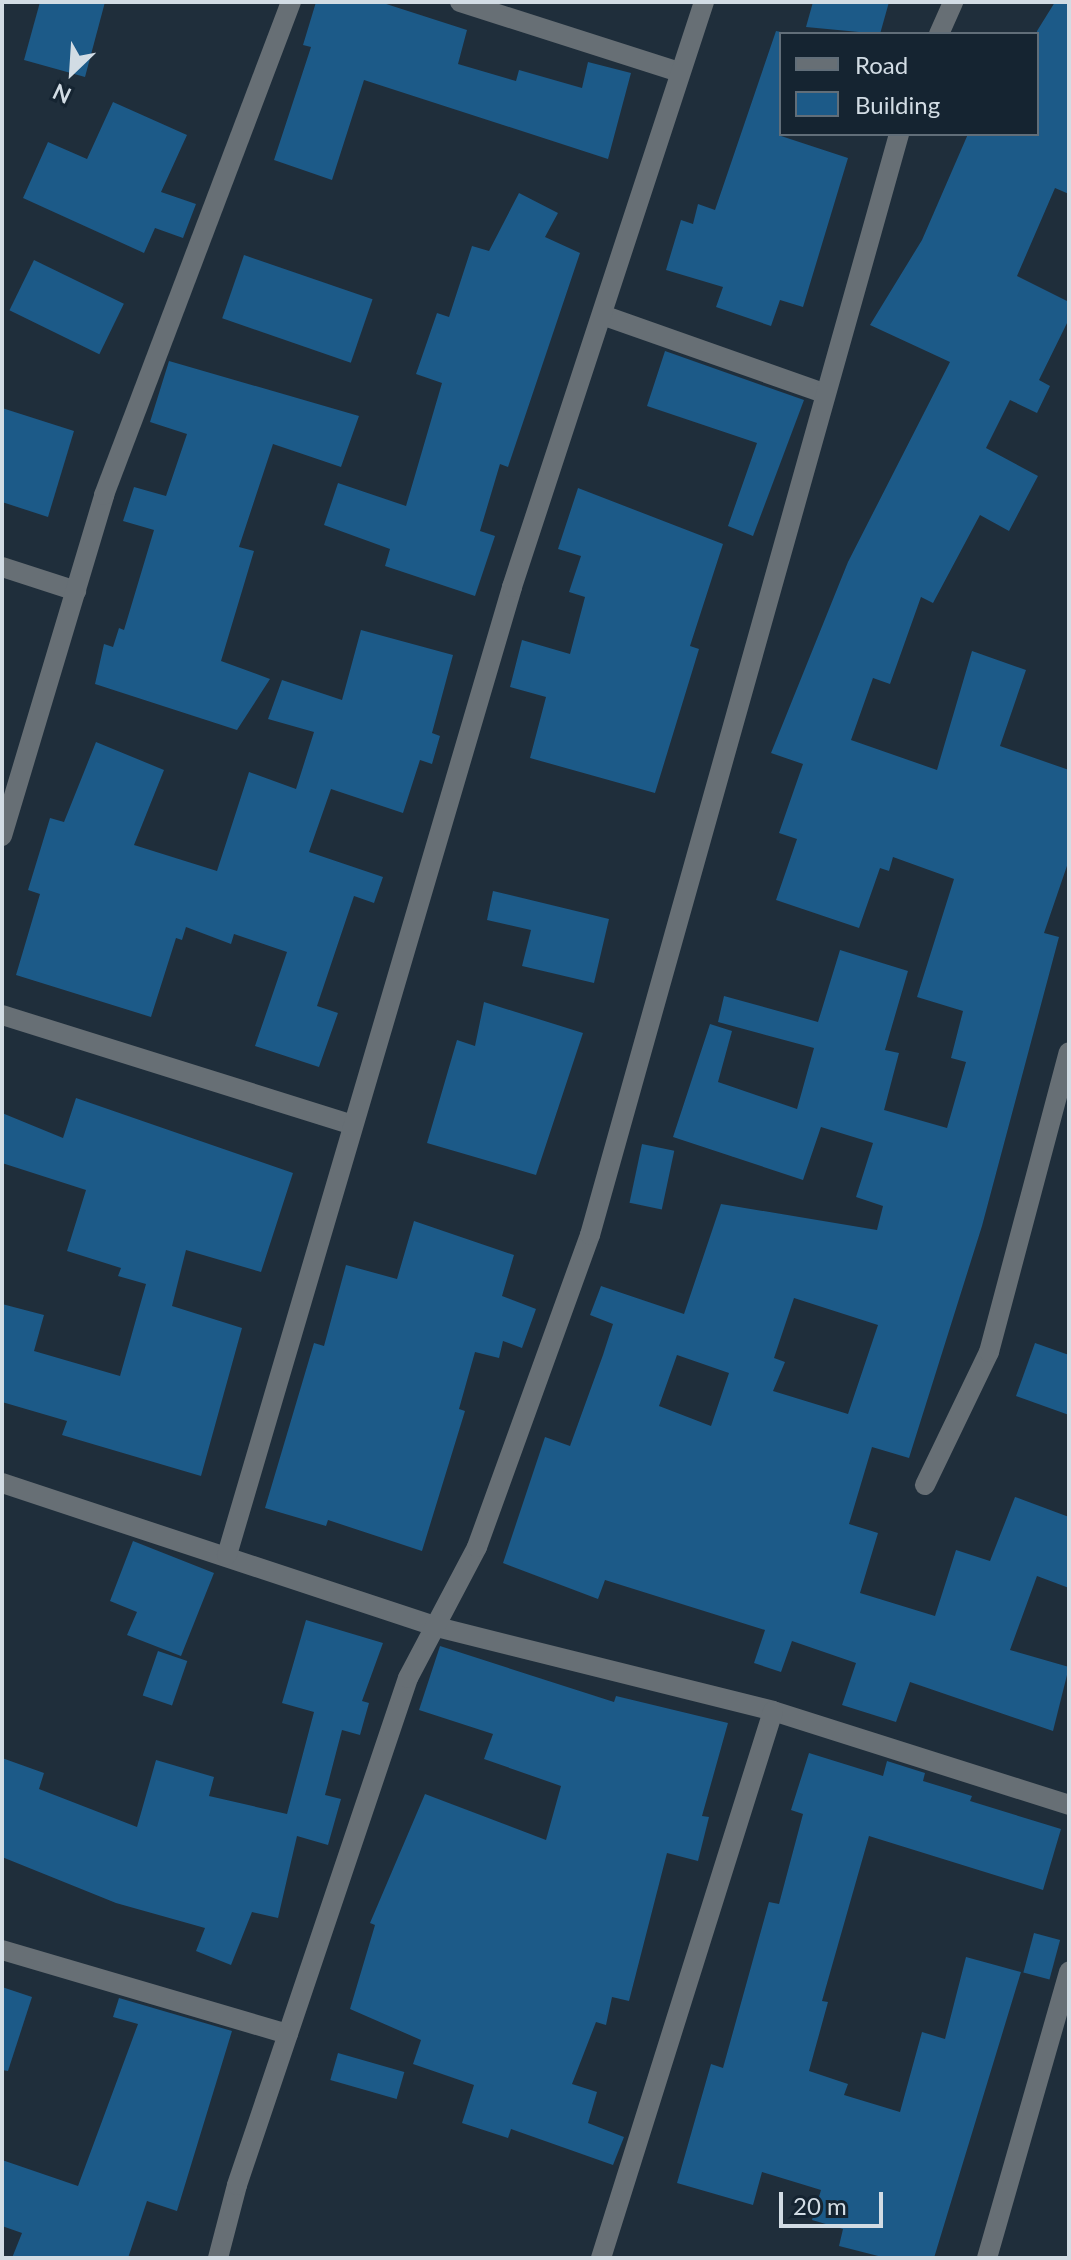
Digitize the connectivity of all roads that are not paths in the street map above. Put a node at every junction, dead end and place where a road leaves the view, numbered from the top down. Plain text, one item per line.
1 (291, 2) edge
2 (460, 2) edge
3 (704, 2) edge
4 (953, 2) edge
5 (940, 32) edge
6 (679, 72) junction
7 (898, 136) edge
8 (605, 316) junction
9 (824, 393) junction
10 (2, 567) edge
11 (76, 591) junction
12 (2, 836) edge
13 (2, 1015) edge
14 (1069, 1052) edge
15 (352, 1125) junction
16 (2, 1483) edge
17 (925, 1485) dead end
18 (227, 1555) junction
19 (437, 1627) junction
20 (773, 1711) junction
21 (1069, 1805) edge
22 (2, 1950) edge
23 (1069, 1972) edge
24 (288, 2034) junction
25 (218, 2258) edge
26 (601, 2258) edge
27 (987, 2258) edge

1 - 11 street
2 - 6 street
3 - 6 street
4 - 5 street
6 - 8 street
7 - 9 street
8 - 9 street
8 - 15 street
9 - 19 street
10 - 11 street
11 - 12 street
13 - 15 street
14 - 17 street
15 - 18 street
16 - 18 street
18 - 19 street
19 - 20 street
19 - 24 street
20 - 21 street
20 - 26 street
22 - 24 street
23 - 27 street
24 - 25 street

